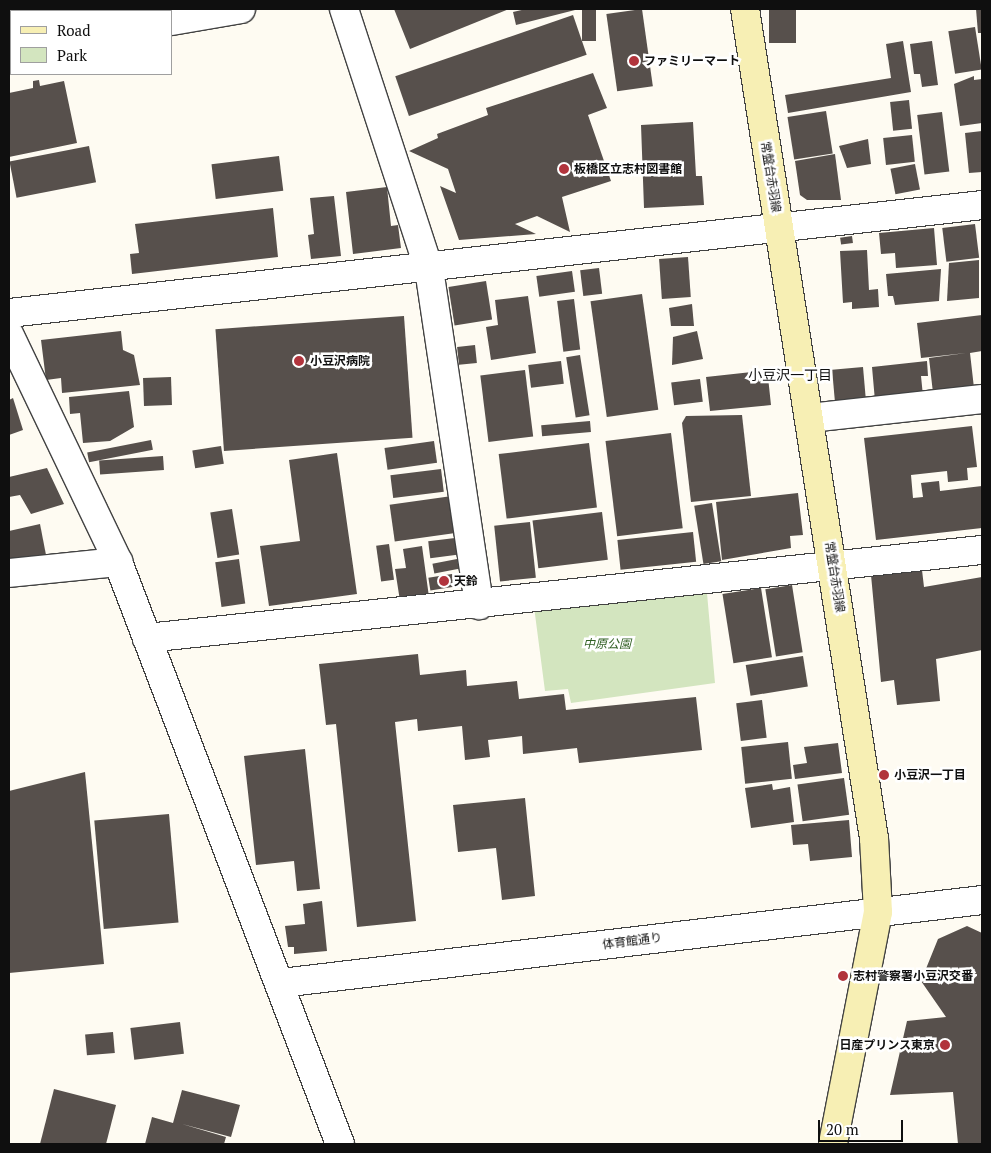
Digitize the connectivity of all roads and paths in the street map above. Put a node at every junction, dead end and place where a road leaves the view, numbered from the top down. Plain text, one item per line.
1 (241, 9) edge
2 (344, 9) edge
3 (745, 9) edge
4 (172, 21) edge
5 (982, 205) edge
6 (779, 228) junction
7 (430, 269) junction
8 (9, 313) edge
9 (9, 334) edge
10 (982, 399) edge
11 (810, 418) junction
12 (982, 550) edge
13 (118, 562) junction
14 (834, 568) junction
15 (9, 573) edge
16 (479, 605) junction
17 (147, 638) junction
18 (982, 900) edge
19 (878, 912) junction
20 (281, 983) junction
21 (340, 1144) edge
22 (832, 1144) edge

1 - 4 street
2 - 7 street
3 - 6 main road, 常盤台赤羽線
5 - 6 street
6 - 7 street
6 - 11 main road, 常盤台赤羽線
7 - 8 street
7 - 16 street
9 - 13 street
10 - 11 street
11 - 14 main road, 常盤台赤羽線
12 - 14 street
13 - 15 street
13 - 17 street
14 - 16 street
14 - 19 main road, 常盤台赤羽線
16 - 17 street
17 - 20 street
18 - 19 street, 体育館通り
19 - 20 street, 体育館通り
19 - 22 main road, 常盤台赤羽線
20 - 21 street

